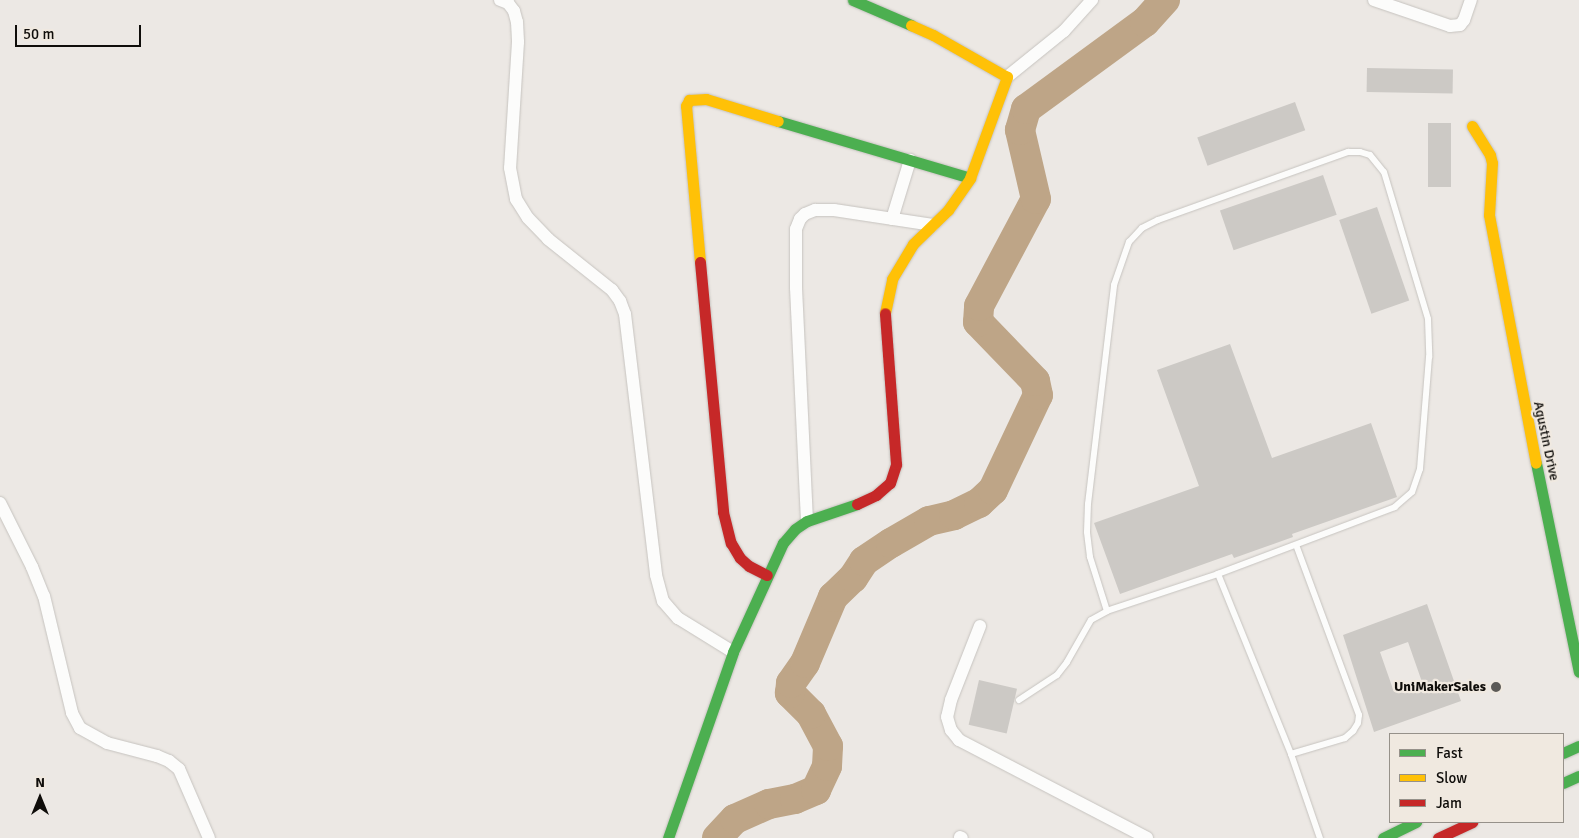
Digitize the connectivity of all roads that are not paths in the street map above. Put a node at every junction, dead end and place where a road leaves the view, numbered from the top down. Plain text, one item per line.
1 (500, 0) edge
2 (853, 0) edge
3 (1092, 0) edge
4 (1374, 0) edge
5 (1471, 0) edge
6 (1007, 77) junction
7 (1472, 126) dead end
8 (910, 160) junction
9 (970, 178) junction
10 (892, 218) junction
11 (933, 225) junction
12 (0, 503) edge
13 (808, 521) junction
14 (1296, 545) junction
15 (1218, 574) junction
16 (767, 575) junction
17 (1107, 611) junction
18 (980, 626) dead end
19 (733, 652) junction
20 (1579, 672) edge
21 (1018, 700) dead end
22 (1291, 754) junction
23 (1575, 764) edge
24 (1564, 781) edge
25 (1414, 823) edge
26 (1470, 823) edge
27 (209, 838) edge
28 (668, 838) edge
29 (1147, 838) edge
30 (1320, 838) edge
31 (1383, 838) edge
32 (1438, 838) edge

1 - 19 street
2 - 6 main road
3 - 6 street
4 - 5 street
6 - 9 main road
7 - 20 main road, Agustin Drive
8 - 9 main road
8 - 10 street
8 - 16 main road
9 - 11 main road
10 - 11 street
10 - 13 street
11 - 13 main road
12 - 27 street
13 - 16 main road
14 - 15 lane
14 - 17 lane
14 - 22 lane
15 - 17 lane
15 - 22 lane
16 - 19 main road
17 - 21 lane
18 - 29 street
19 - 28 main road
22 - 30 lane
23 - 24 main road
25 - 31 main road
26 - 32 main road

